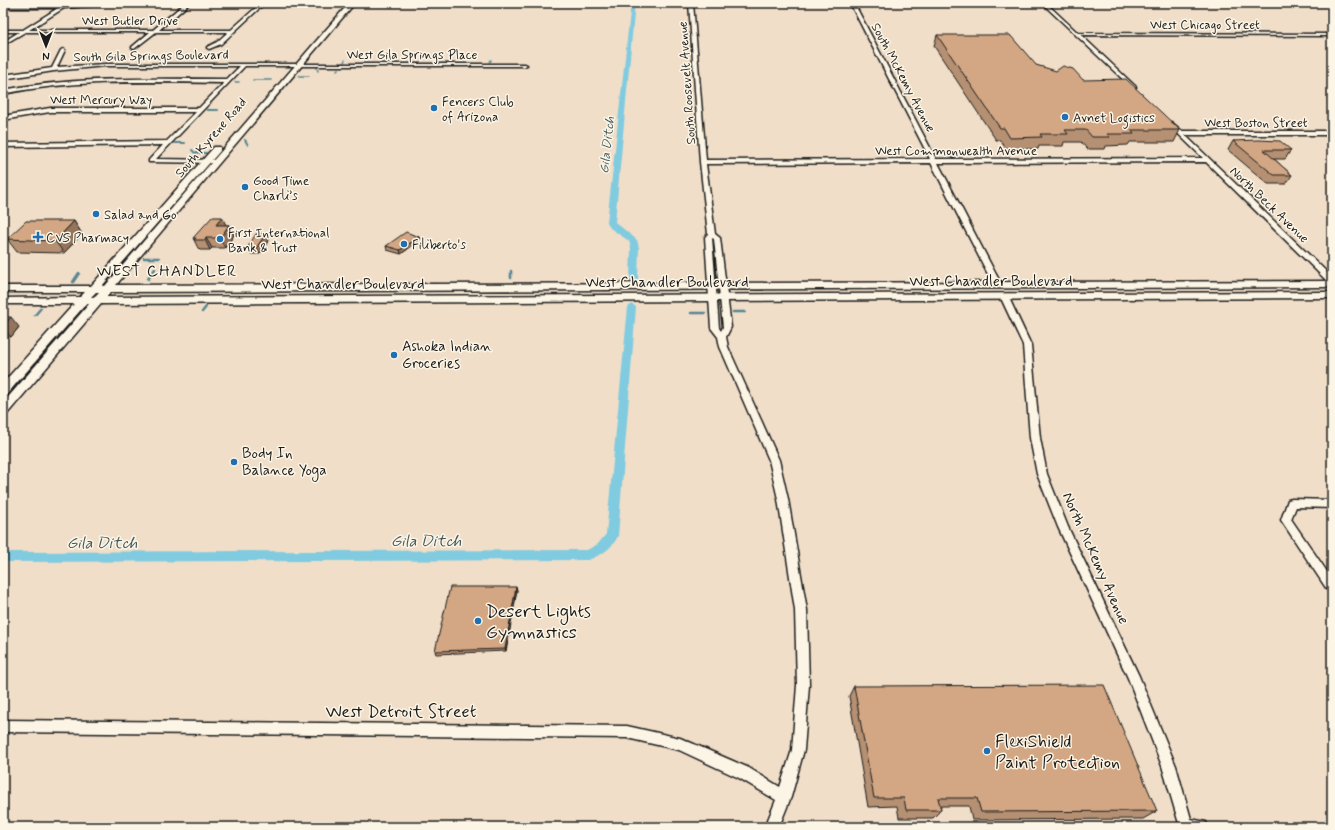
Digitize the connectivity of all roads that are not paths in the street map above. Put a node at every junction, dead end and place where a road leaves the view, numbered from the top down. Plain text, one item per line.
1 (69, 3) edge
2 (121, 3) edge
3 (188, 3) edge
4 (344, 3) edge
5 (352, 3) edge
6 (691, 3) edge
7 (852, 3) edge
8 (1044, 3) edge
9 (262, 4) edge
10 (248, 6) dead end
11 (3, 7) edge
12 (63, 7) junction
13 (120, 9) dead end
14 (24, 31) junction
15 (155, 31) junction
16 (233, 31) junction
17 (3, 32) edge
18 (1077, 34) junction
19 (1332, 35) edge
20 (3, 44) edge
21 (134, 48) dead end
22 (208, 48) dead end
23 (63, 50) dead end
24 (244, 65) junction
25 (290, 65) junction
26 (300, 65) junction
27 (525, 65) dead end
28 (54, 69) junction
29 (3, 77) edge
30 (228, 81) junction
31 (1137, 91) edge
32 (3, 92) edge
33 (200, 110) junction
34 (3, 118) edge
35 (1165, 118) edge
36 (1181, 133) junction
37 (1332, 133) edge
38 (168, 143) junction
39 (3, 145) edge
40 (1208, 160) junction
41 (206, 161) junction
42 (217, 161) junction
43 (935, 161) junction
44 (703, 162) junction
45 (182, 202) junction
46 (159, 215) junction
47 (712, 234) junction
48 (1332, 282) edge
49 (997, 284) junction
50 (712, 286) junction
51 (723, 286) junction
52 (3, 289) edge
53 (95, 289) junction
54 (109, 289) junction
55 (1332, 295) edge
56 (1004, 296) junction
57 (712, 297) junction
58 (724, 297) junction
59 (3, 300) edge
60 (84, 300) junction
61 (99, 300) junction
62 (722, 337) junction
63 (3, 391) edge
64 (3, 411) edge
65 (1332, 504) edge
66 (1332, 588) edge
67 (3, 726) edge
68 (784, 797) junction
69 (1186, 826) edge
70 (772, 827) edge
71 (1201, 827) edge

1 - 12 street
2 - 12 street
2 - 13 street
3 - 15 street
4 - 25 main road, South Kyrene Road
5 - 26 main road, South Kyrene Road
6 - 44 street, South Roosevelt Avenue
7 - 43 street, South McKemy Avenue
8 - 18 street
9 - 10 street
9 - 16 street
11 - 12 street
12 - 14 street
14 - 15 street, West Butler Drive
14 - 17 street, West Butler Drive
14 - 20 street
15 - 16 street, West Butler Drive
15 - 21 street
16 - 22 street
18 - 19 street, West Chicago Street
18 - 31 street
23 - 28 street
24 - 25 street, South Gila Springs Boulevard
24 - 28 street, South Gila Springs Boulevard
24 - 30 street
25 - 26 street, South Gila Springs Boulevard
25 - 41 main road, South Kyrene Road
26 - 27 street, West Gila Springs Place
26 - 42 main road, South Kyrene Road
28 - 29 street, South Gila Springs Boulevard
30 - 32 street
30 - 33 street
33 - 34 street, West Mercury Way
33 - 38 street
35 - 36 street, North Beck Avenue
36 - 37 street, West Boston Street
36 - 40 street, North Beck Avenue
38 - 39 street
38 - 41 street
40 - 43 street, West Commonwealth Avenue
40 - 48 street, North Beck Avenue
41 - 42 street
41 - 46 main road, South Kyrene Road
42 - 45 main road, South Kyrene Road
43 - 44 street, West Commonwealth Avenue
43 - 49 street
44 - 47 street, South Roosevelt Avenue
45 - 46 main road
45 - 54 main road, South Kyrene Road
46 - 53 main road, South Kyrene Road
47 - 50 street
47 - 51 street
48 - 49 main road, West Chandler Boulevard
49 - 51 main road, West Chandler Boulevard
50 - 51 main road, West Chandler Boulevard
50 - 54 main road, West Chandler Boulevard
50 - 57 street
51 - 58 street
52 - 53 main road, West Chandler Boulevard
53 - 54 main road, West Chandler Boulevard
53 - 60 main road, South Kyrene Road
54 - 61 main road, South Kyrene Road
55 - 56 main road, West Chandler Boulevard
56 - 58 main road, West Chandler Boulevard
56 - 69 street, North McKemy Avenue
57 - 58 main road, West Chandler Boulevard
57 - 61 main road, West Chandler Boulevard
57 - 62 street
58 - 62 street
59 - 60 main road, West Chandler Boulevard
60 - 61 main road, West Chandler Boulevard
60 - 63 main road, South Kyrene Road
61 - 64 main road, South Kyrene Road
62 - 68 street
65 - 66 street
67 - 68 street, West Detroit Street
68 - 70 street
69 - 71 street

